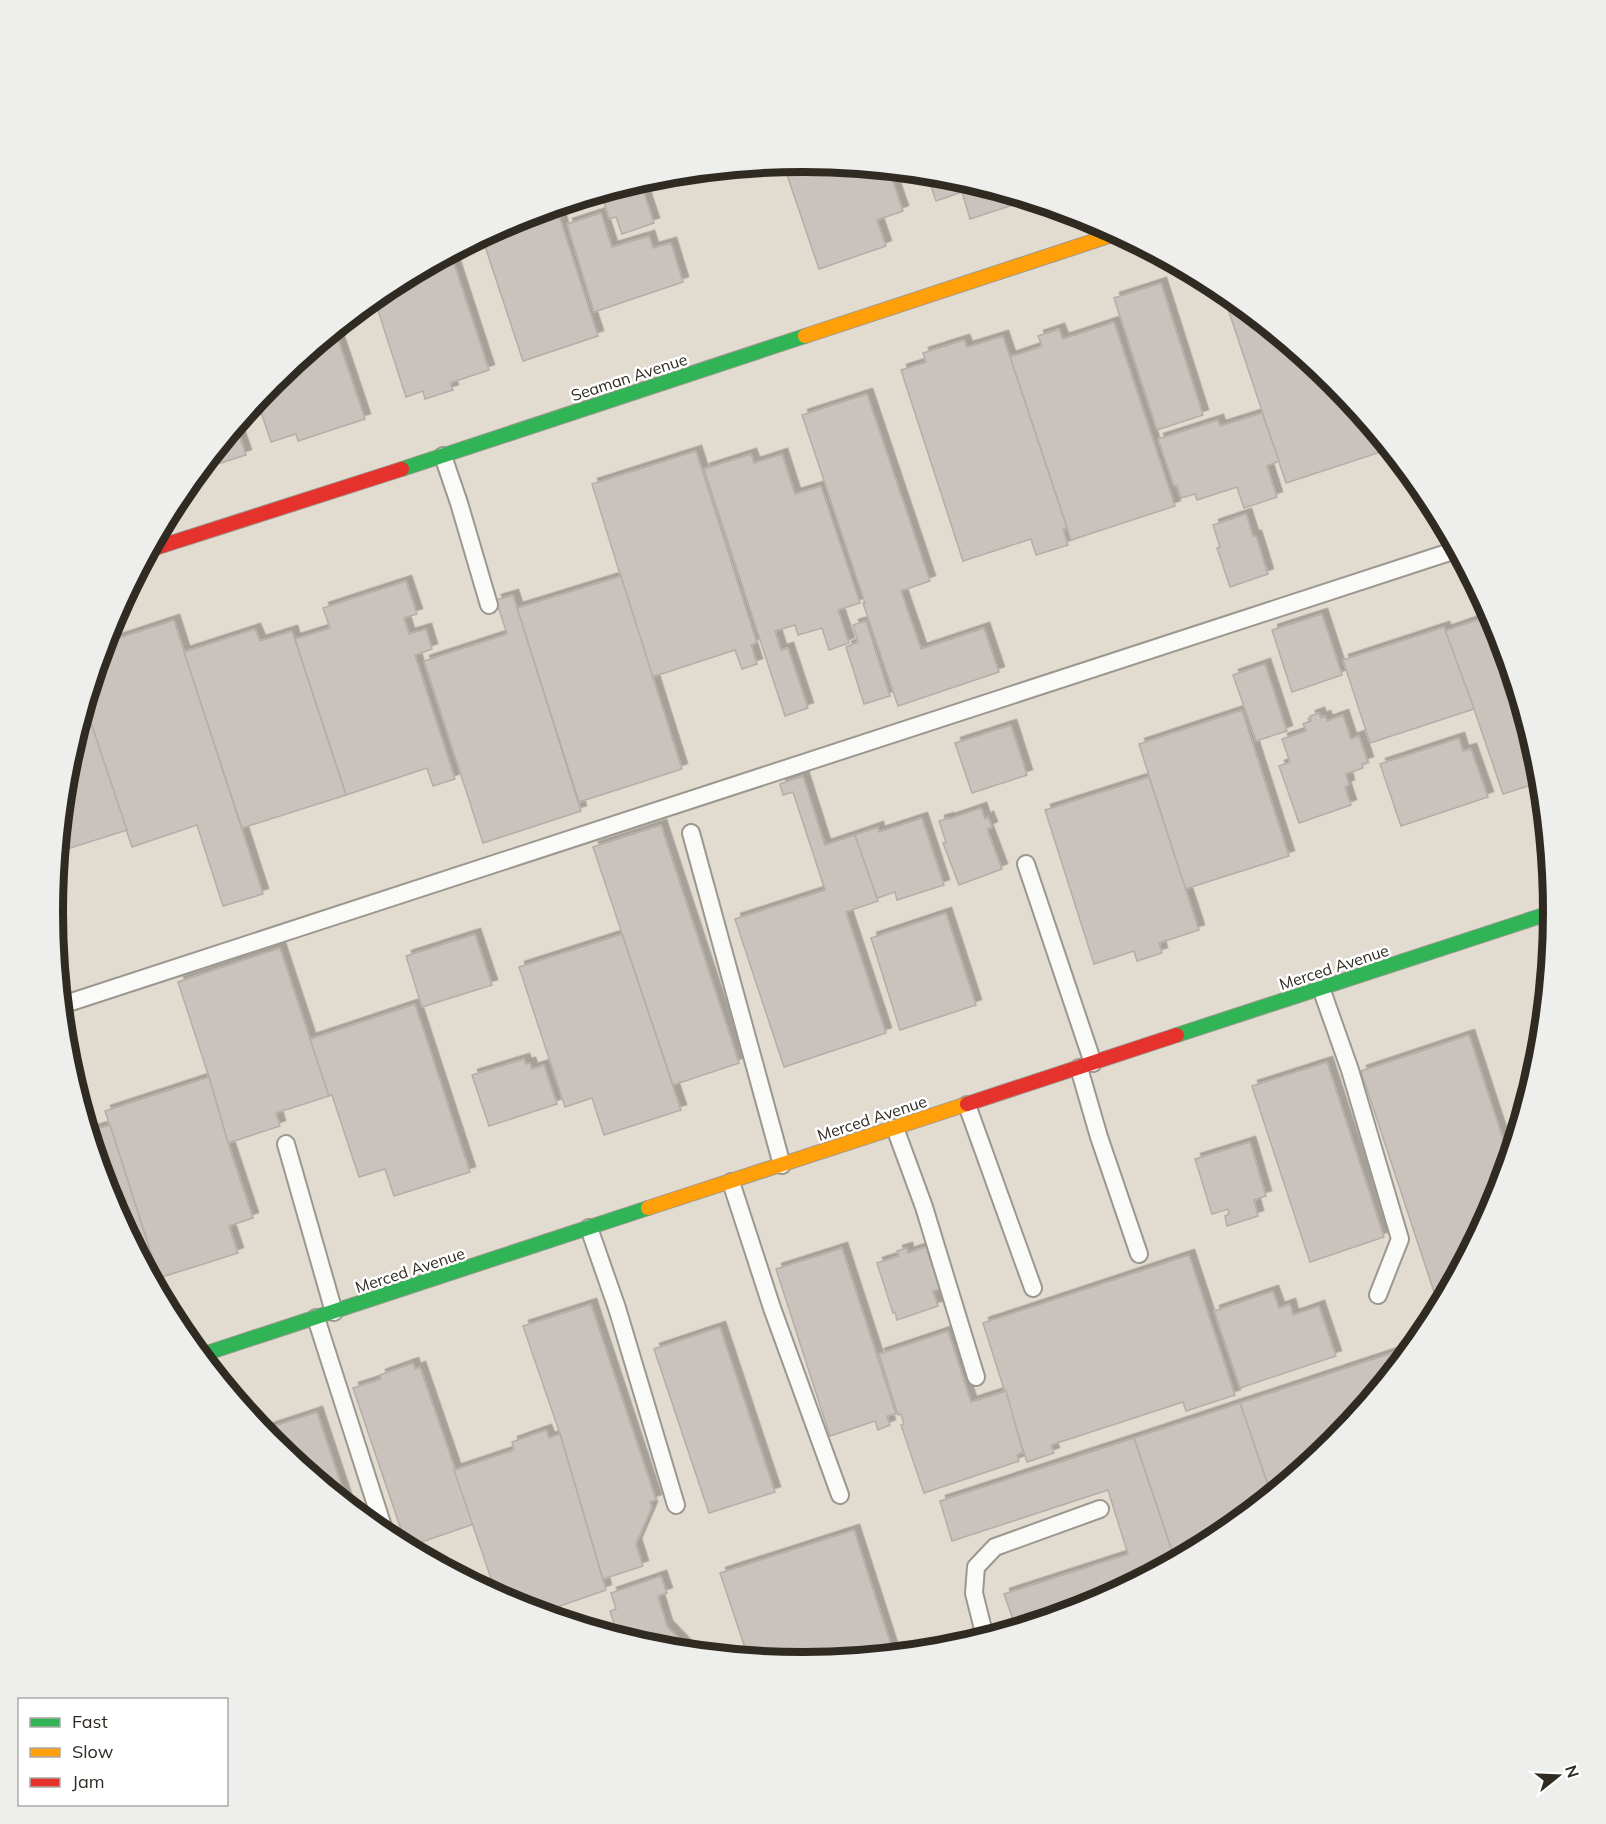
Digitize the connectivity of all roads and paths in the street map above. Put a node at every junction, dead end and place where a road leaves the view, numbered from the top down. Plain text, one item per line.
1 (1106, 237) edge
2 (443, 456) junction
3 (160, 547) edge
4 (1449, 552) edge
5 (489, 605) dead end
6 (691, 833) dead end
7 (1026, 864) dead end
8 (1543, 916) edge
9 (1321, 988) junction
10 (69, 1003) edge
11 (1086, 1065) junction
12 (967, 1105) junction
13 (895, 1128) junction
14 (286, 1144) dead end
15 (782, 1165) junction
16 (731, 1182) junction
17 (589, 1228) junction
18 (1139, 1254) dead end
19 (1033, 1288) dead end
20 (1378, 1294) dead end
21 (334, 1312) junction
22 (316, 1318) junction
23 (211, 1356) edge
24 (976, 1377) dead end
25 (840, 1495) dead end
26 (676, 1504) dead end
27 (1100, 1509) dead end
28 (380, 1519) edge
29 (983, 1630) edge

1 - 2 street, Seaman Avenue
2 - 3 street, Seaman Avenue
2 - 5 lane
4 - 10 lane
6 - 15 lane
7 - 11 lane
8 - 9 street, Merced Avenue
9 - 11 street, Merced Avenue
9 - 20 lane
11 - 12 street, Merced Avenue
11 - 18 lane
12 - 13 street, Merced Avenue
12 - 19 lane
13 - 15 street, Merced Avenue
13 - 24 lane
14 - 21 lane
15 - 16 street, Merced Avenue
16 - 17 street, Merced Avenue
16 - 25 lane
17 - 21 street, Merced Avenue
17 - 26 lane
21 - 22 street, Merced Avenue
22 - 23 street, Merced Avenue
22 - 28 lane
27 - 29 lane

